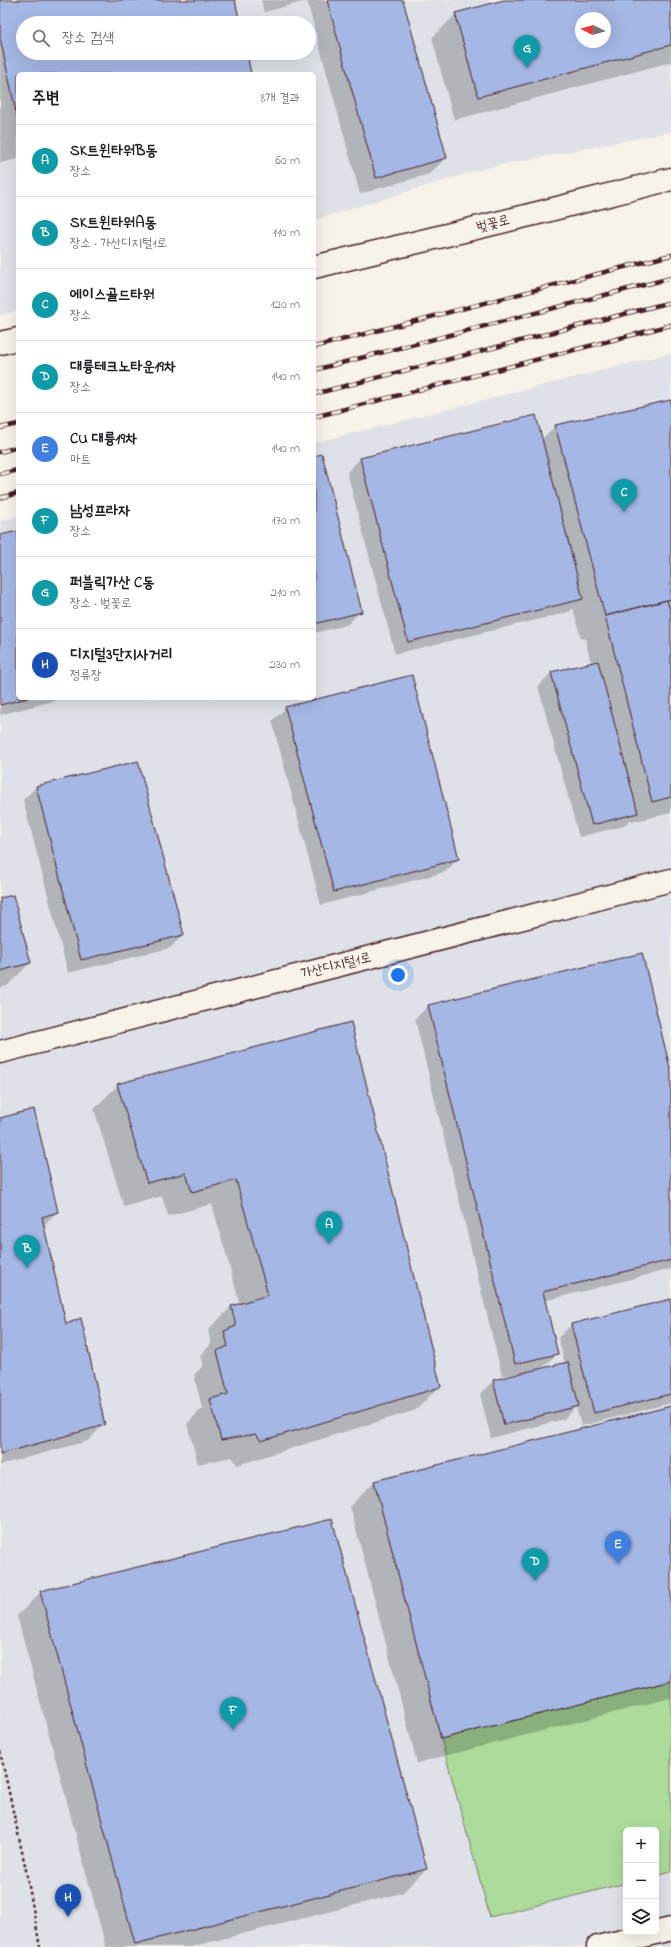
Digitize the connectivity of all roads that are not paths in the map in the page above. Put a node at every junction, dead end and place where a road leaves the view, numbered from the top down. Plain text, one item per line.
1 (671, 179) edge
2 (316, 268) edge
3 (16, 339) edge
4 (0, 343) edge
5 (671, 880) edge
6 (0, 1052) edge
7 (671, 1929) edge
8 (598, 1947) edge

1 - 2 street, 벚꽃로
3 - 4 street
5 - 6 street, 가산디지털1로
7 - 8 street

